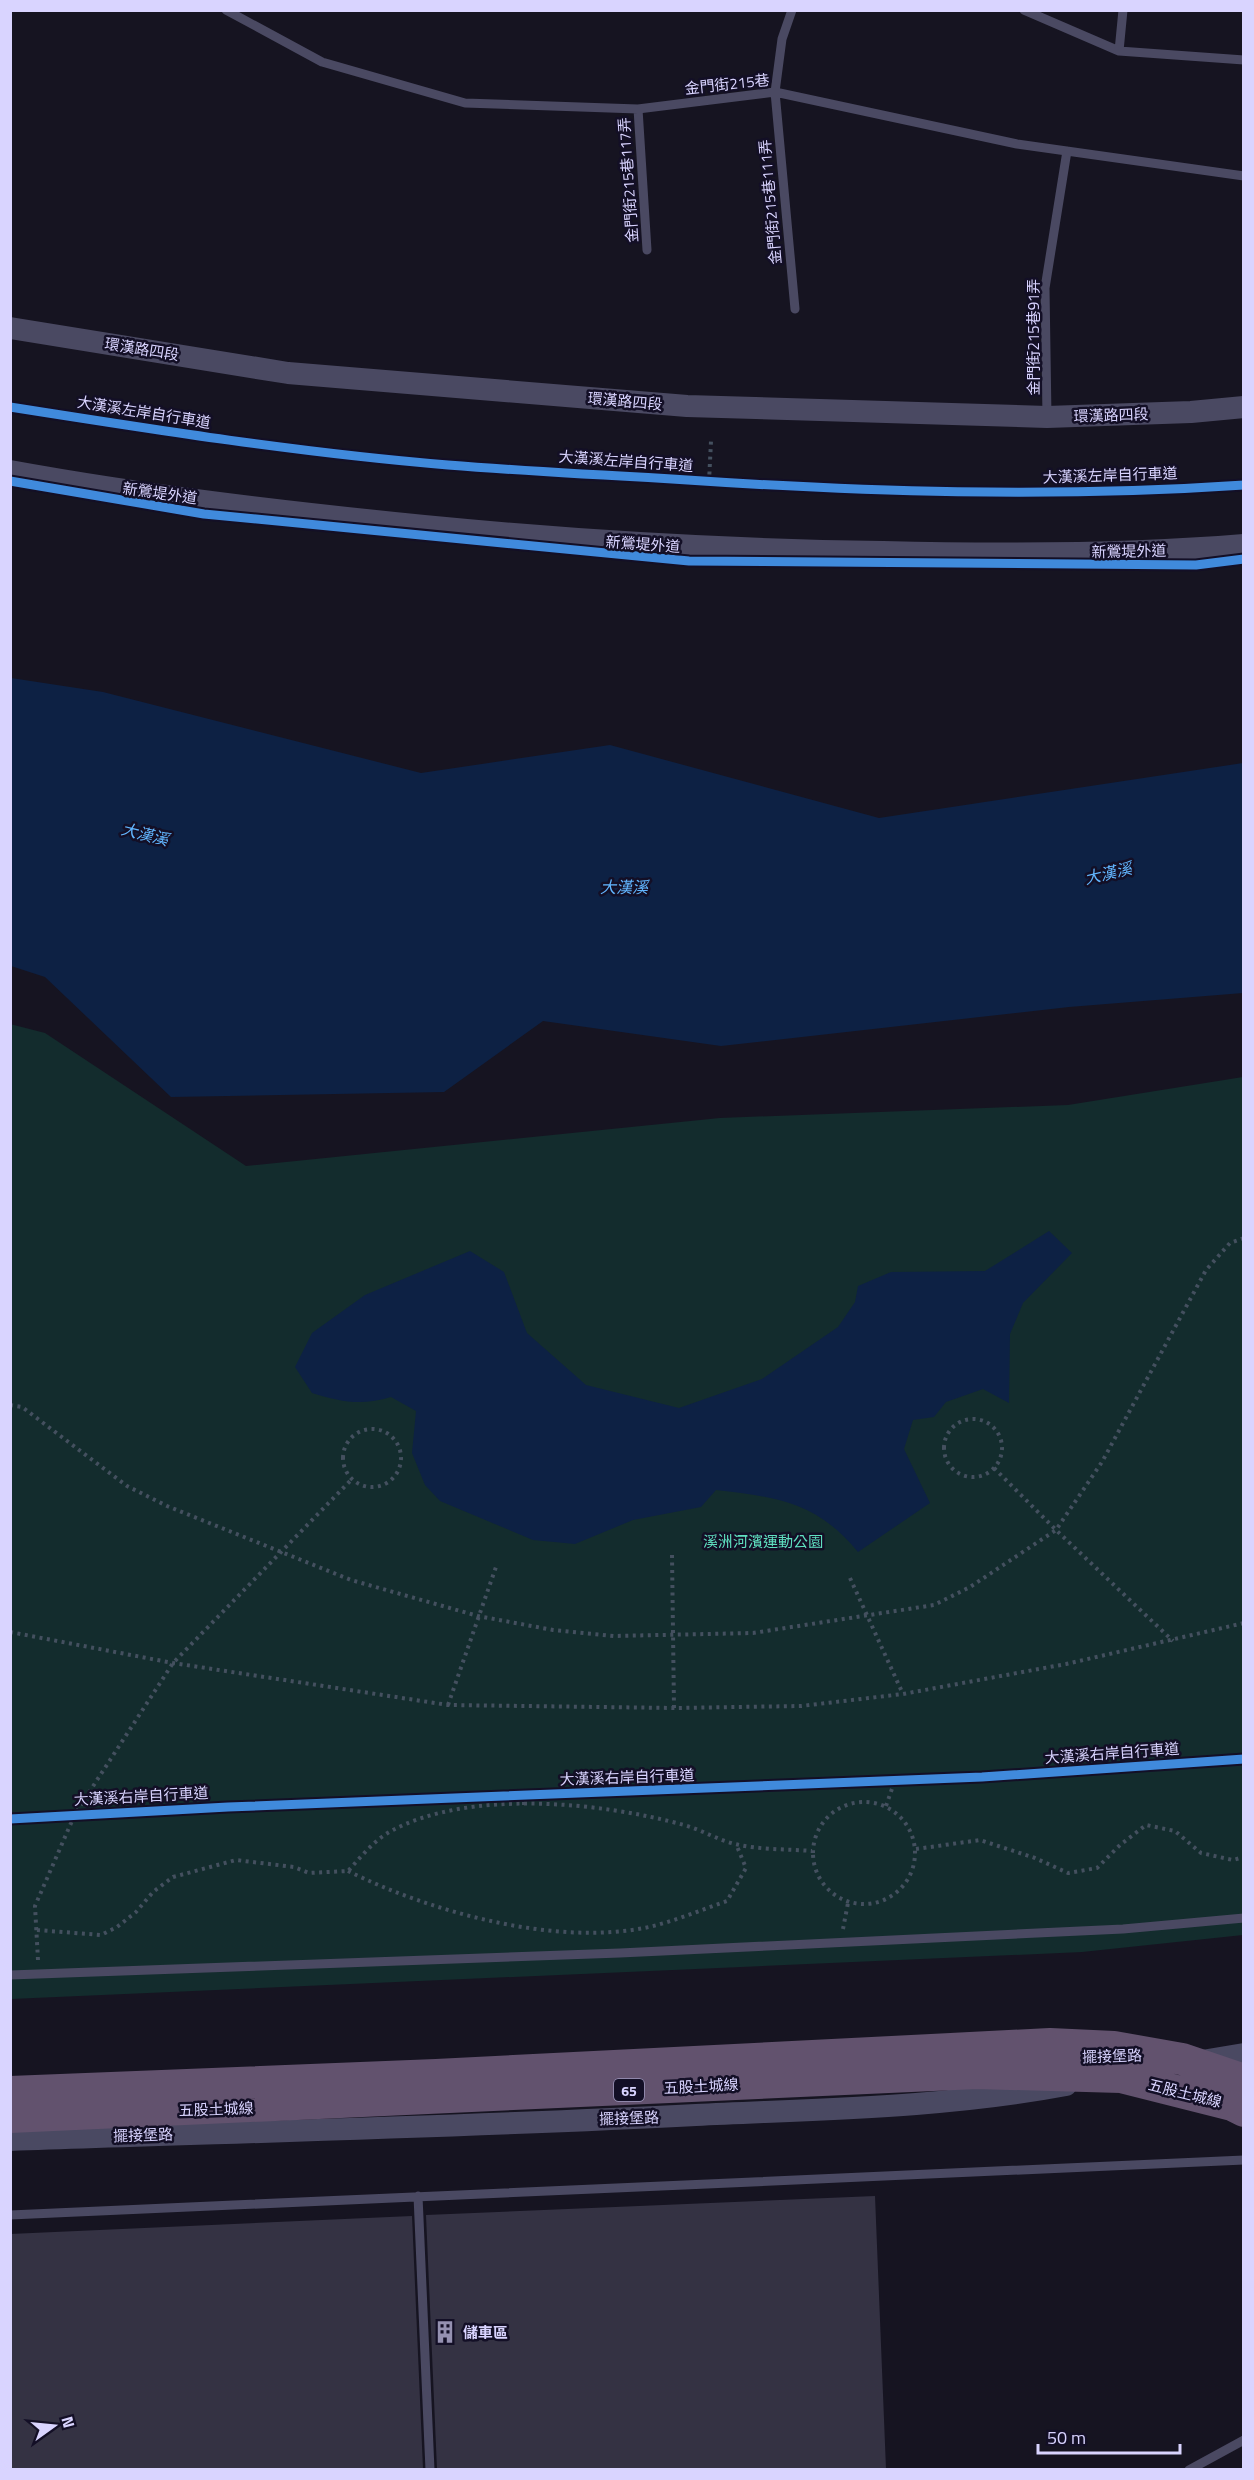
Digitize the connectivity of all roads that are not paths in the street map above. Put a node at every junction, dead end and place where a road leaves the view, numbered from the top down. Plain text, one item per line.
1 (226, 10) edge
2 (792, 10) edge
3 (1024, 10) edge
4 (1123, 10) edge
5 (1119, 51) junction
6 (1244, 60) edge
7 (775, 92) junction
8 (638, 109) junction
9 (1067, 151) junction
10 (1244, 176) edge
11 (647, 250) dead end
12 (795, 309) dead end
13 (10, 328) edge
14 (1244, 407) edge
15 (1047, 417) junction
16 (10, 471) edge
17 (1244, 545) edge
18 (1244, 1918) edge
19 (10, 1975) edge
20 (1244, 2054) edge
21 (1244, 2080) edge
22 (10, 2092) edge
23 (165, 2099) junction
24 (10, 2106) edge
25 (1244, 2111) edge
26 (10, 2117) edge
27 (166, 2134) junction
28 (10, 2140) edge
29 (1244, 2160) edge
30 (418, 2196) junction
31 (10, 2215) edge
32 (1244, 2440) edge
33 (430, 2469) edge
34 (1189, 2469) edge

1 - 8 lane, 金門街215巷
2 - 7 lane, 金門街215巷111弄
3 - 5 lane
4 - 5 lane
5 - 6 lane
7 - 8 lane, 金門街215巷
7 - 9 lane, 金門街215巷
7 - 12 lane, 金門街215巷111弄
8 - 11 lane, 金門街215巷117弄
9 - 10 lane, 金門街215巷
9 - 15 lane, 金門街215巷91弄
13 - 15 street, 環漢路四段
14 - 15 street, 環漢路四段
16 - 17 street, 新鶯堤外道
18 - 19 lane
20 - 23 street, 擺接堡路
20 - 27 street, 擺接堡路
21 - 22 highway, 五股土城線 / 65, bridge
23 - 24 street, 擺接堡路
23 - 27 street
25 - 26 highway, 五股土城線 / 65, bridge
27 - 28 street, 擺接堡路
29 - 30 lane
30 - 31 lane
30 - 33 lane
32 - 34 lane

